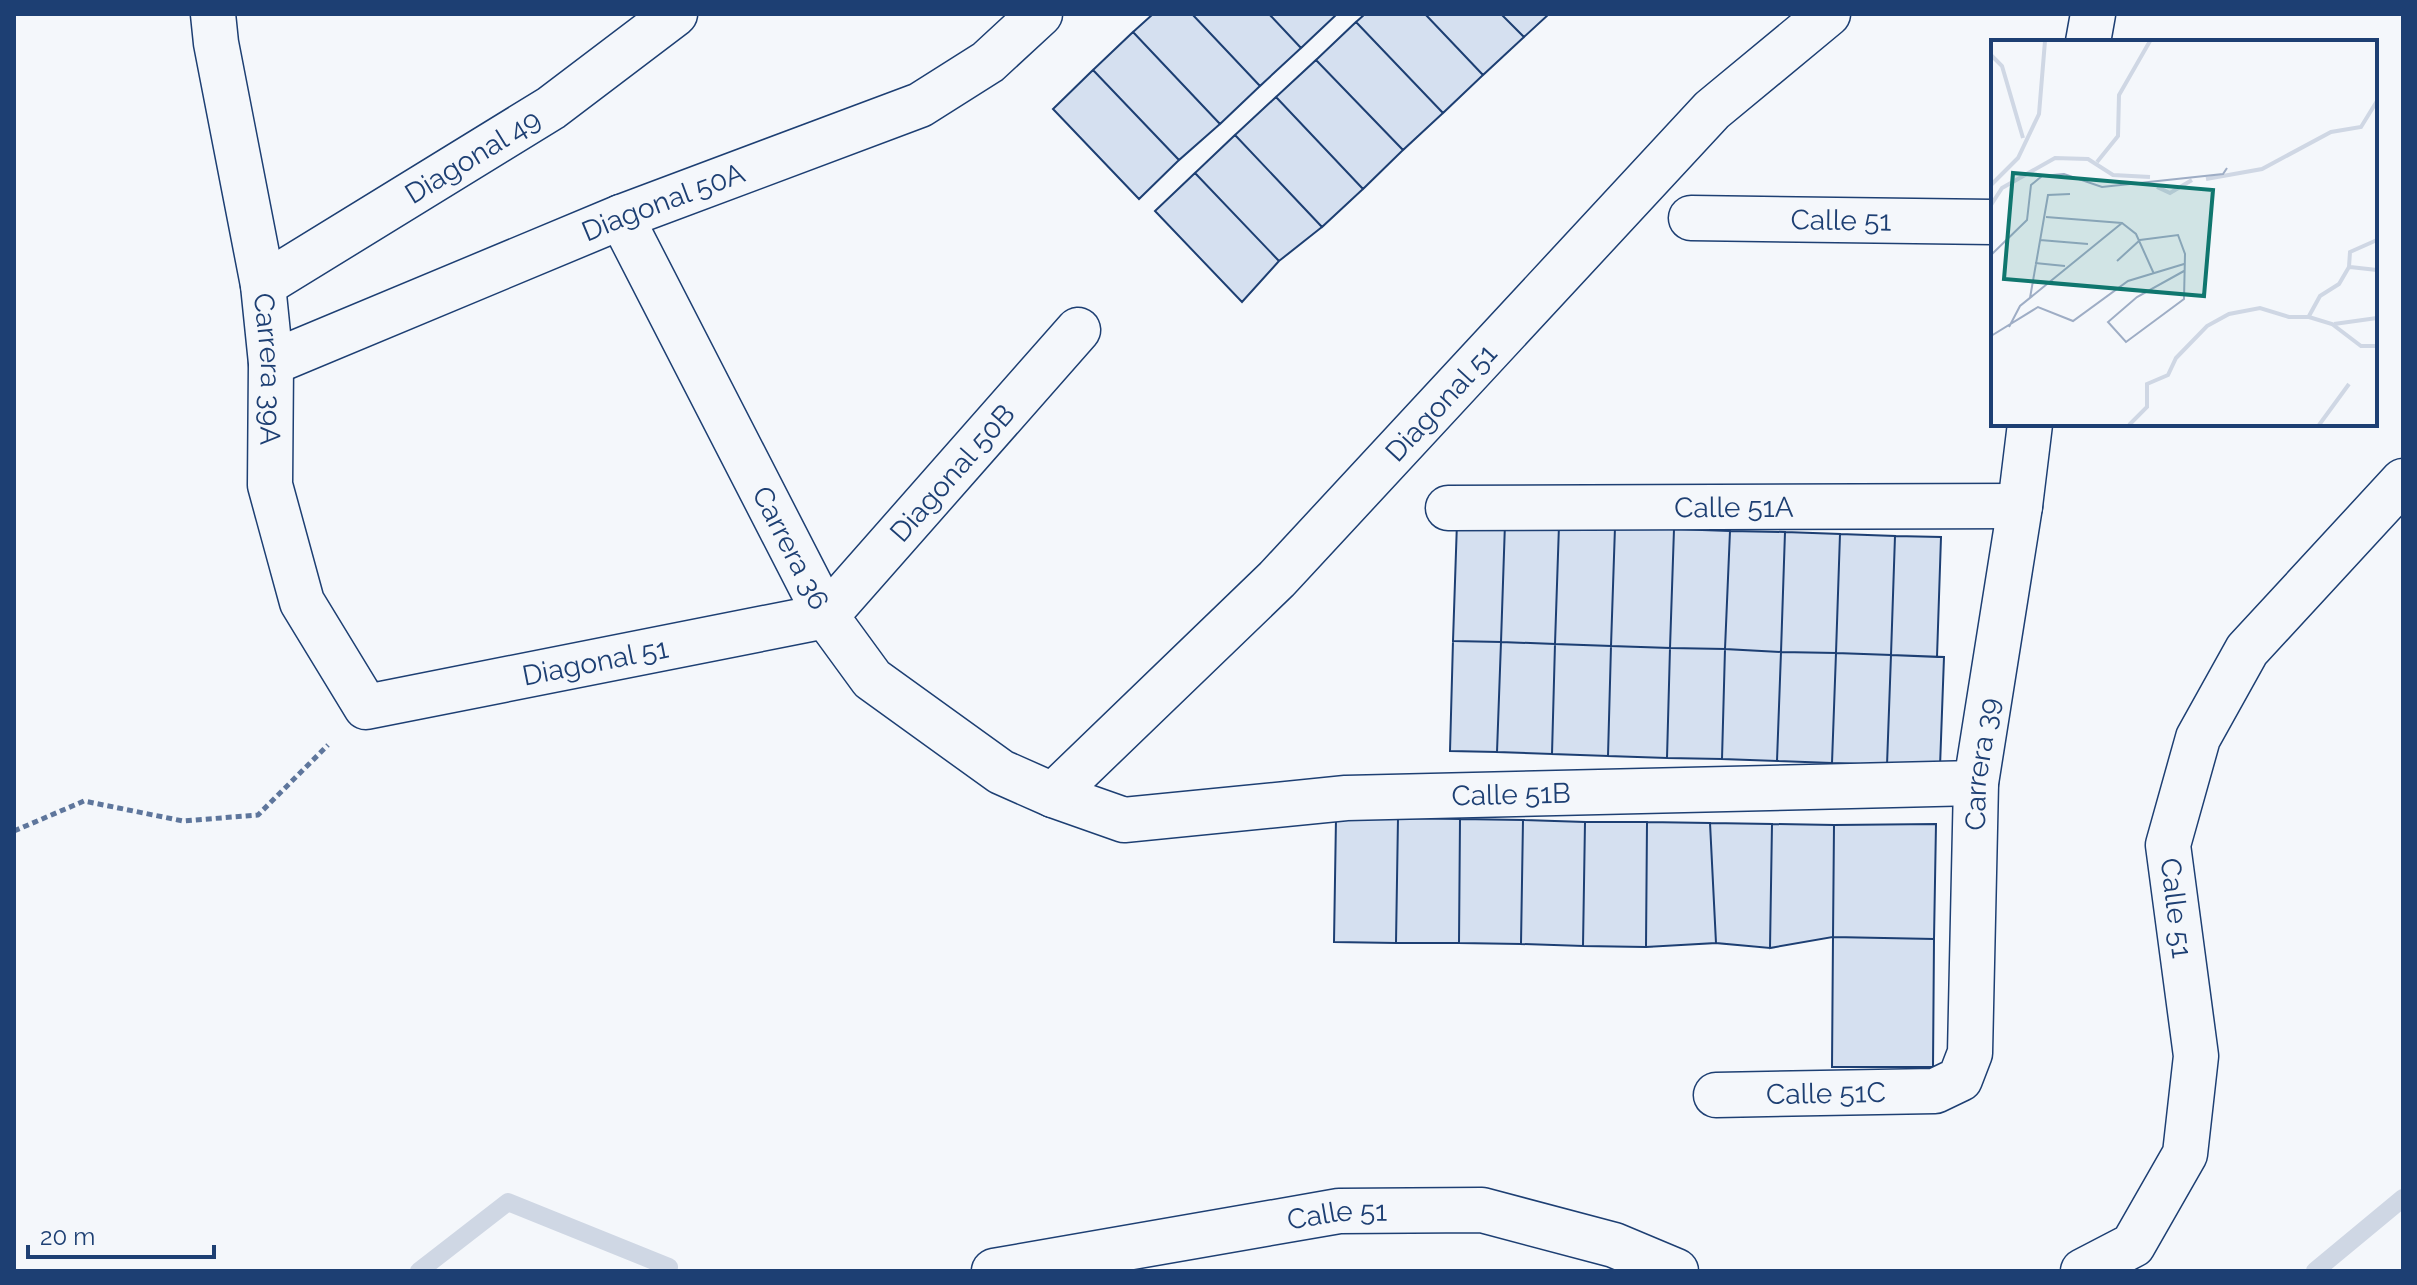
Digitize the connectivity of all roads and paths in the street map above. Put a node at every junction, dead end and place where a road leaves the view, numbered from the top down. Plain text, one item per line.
1 (213, 14) edge
2 (675, 14) edge
3 (1040, 14) edge
4 (1828, 14) edge
5 (2093, 14) edge
6 (2088, 40) edge
7 (621, 217) junction
8 (1691, 218) dead end
9 (1991, 222) edge
10 (263, 285) junction
11 (1078, 330) dead end
12 (271, 363) junction
13 (2030, 426) edge
14 (2403, 481) edge
15 (2020, 506) junction
16 (1448, 508) dead end
17 (826, 616) junction
18 (366, 707) junction
19 (1976, 783) junction
20 (1053, 795) junction
21 (14, 831) edge
22 (1935, 1091) joint
23 (1716, 1095) dead end
24 (994, 1271) edge
25 (1676, 1271) edge
26 (2083, 1271) edge

1 - 10 street, Carrera 39A
2 - 10 street, Diagonal 49
3 - 7 street, Diagonal 50A
4 - 20 street, Diagonal 51
5 - 6 street
7 - 12 street, Diagonal 50A
7 - 17 street, Carrera 36
8 - 9 street, Calle 51
10 - 12 street, Carrera 39A
11 - 17 street, Diagonal 50B
12 - 18 street, Carrera 39A
13 - 15 street, Carrera 39
14 - 26 street, Calle 51
15 - 16 street, Calle 51A
15 - 19 street, Carrera 39
17 - 18 street, Diagonal 51
17 - 20 street, Carrera 36
18 - 21 path
19 - 20 street, Calle 51B
19 - 22 street, Carrera 39
22 - 23 street, Calle 51C
24 - 25 street, Calle 51

